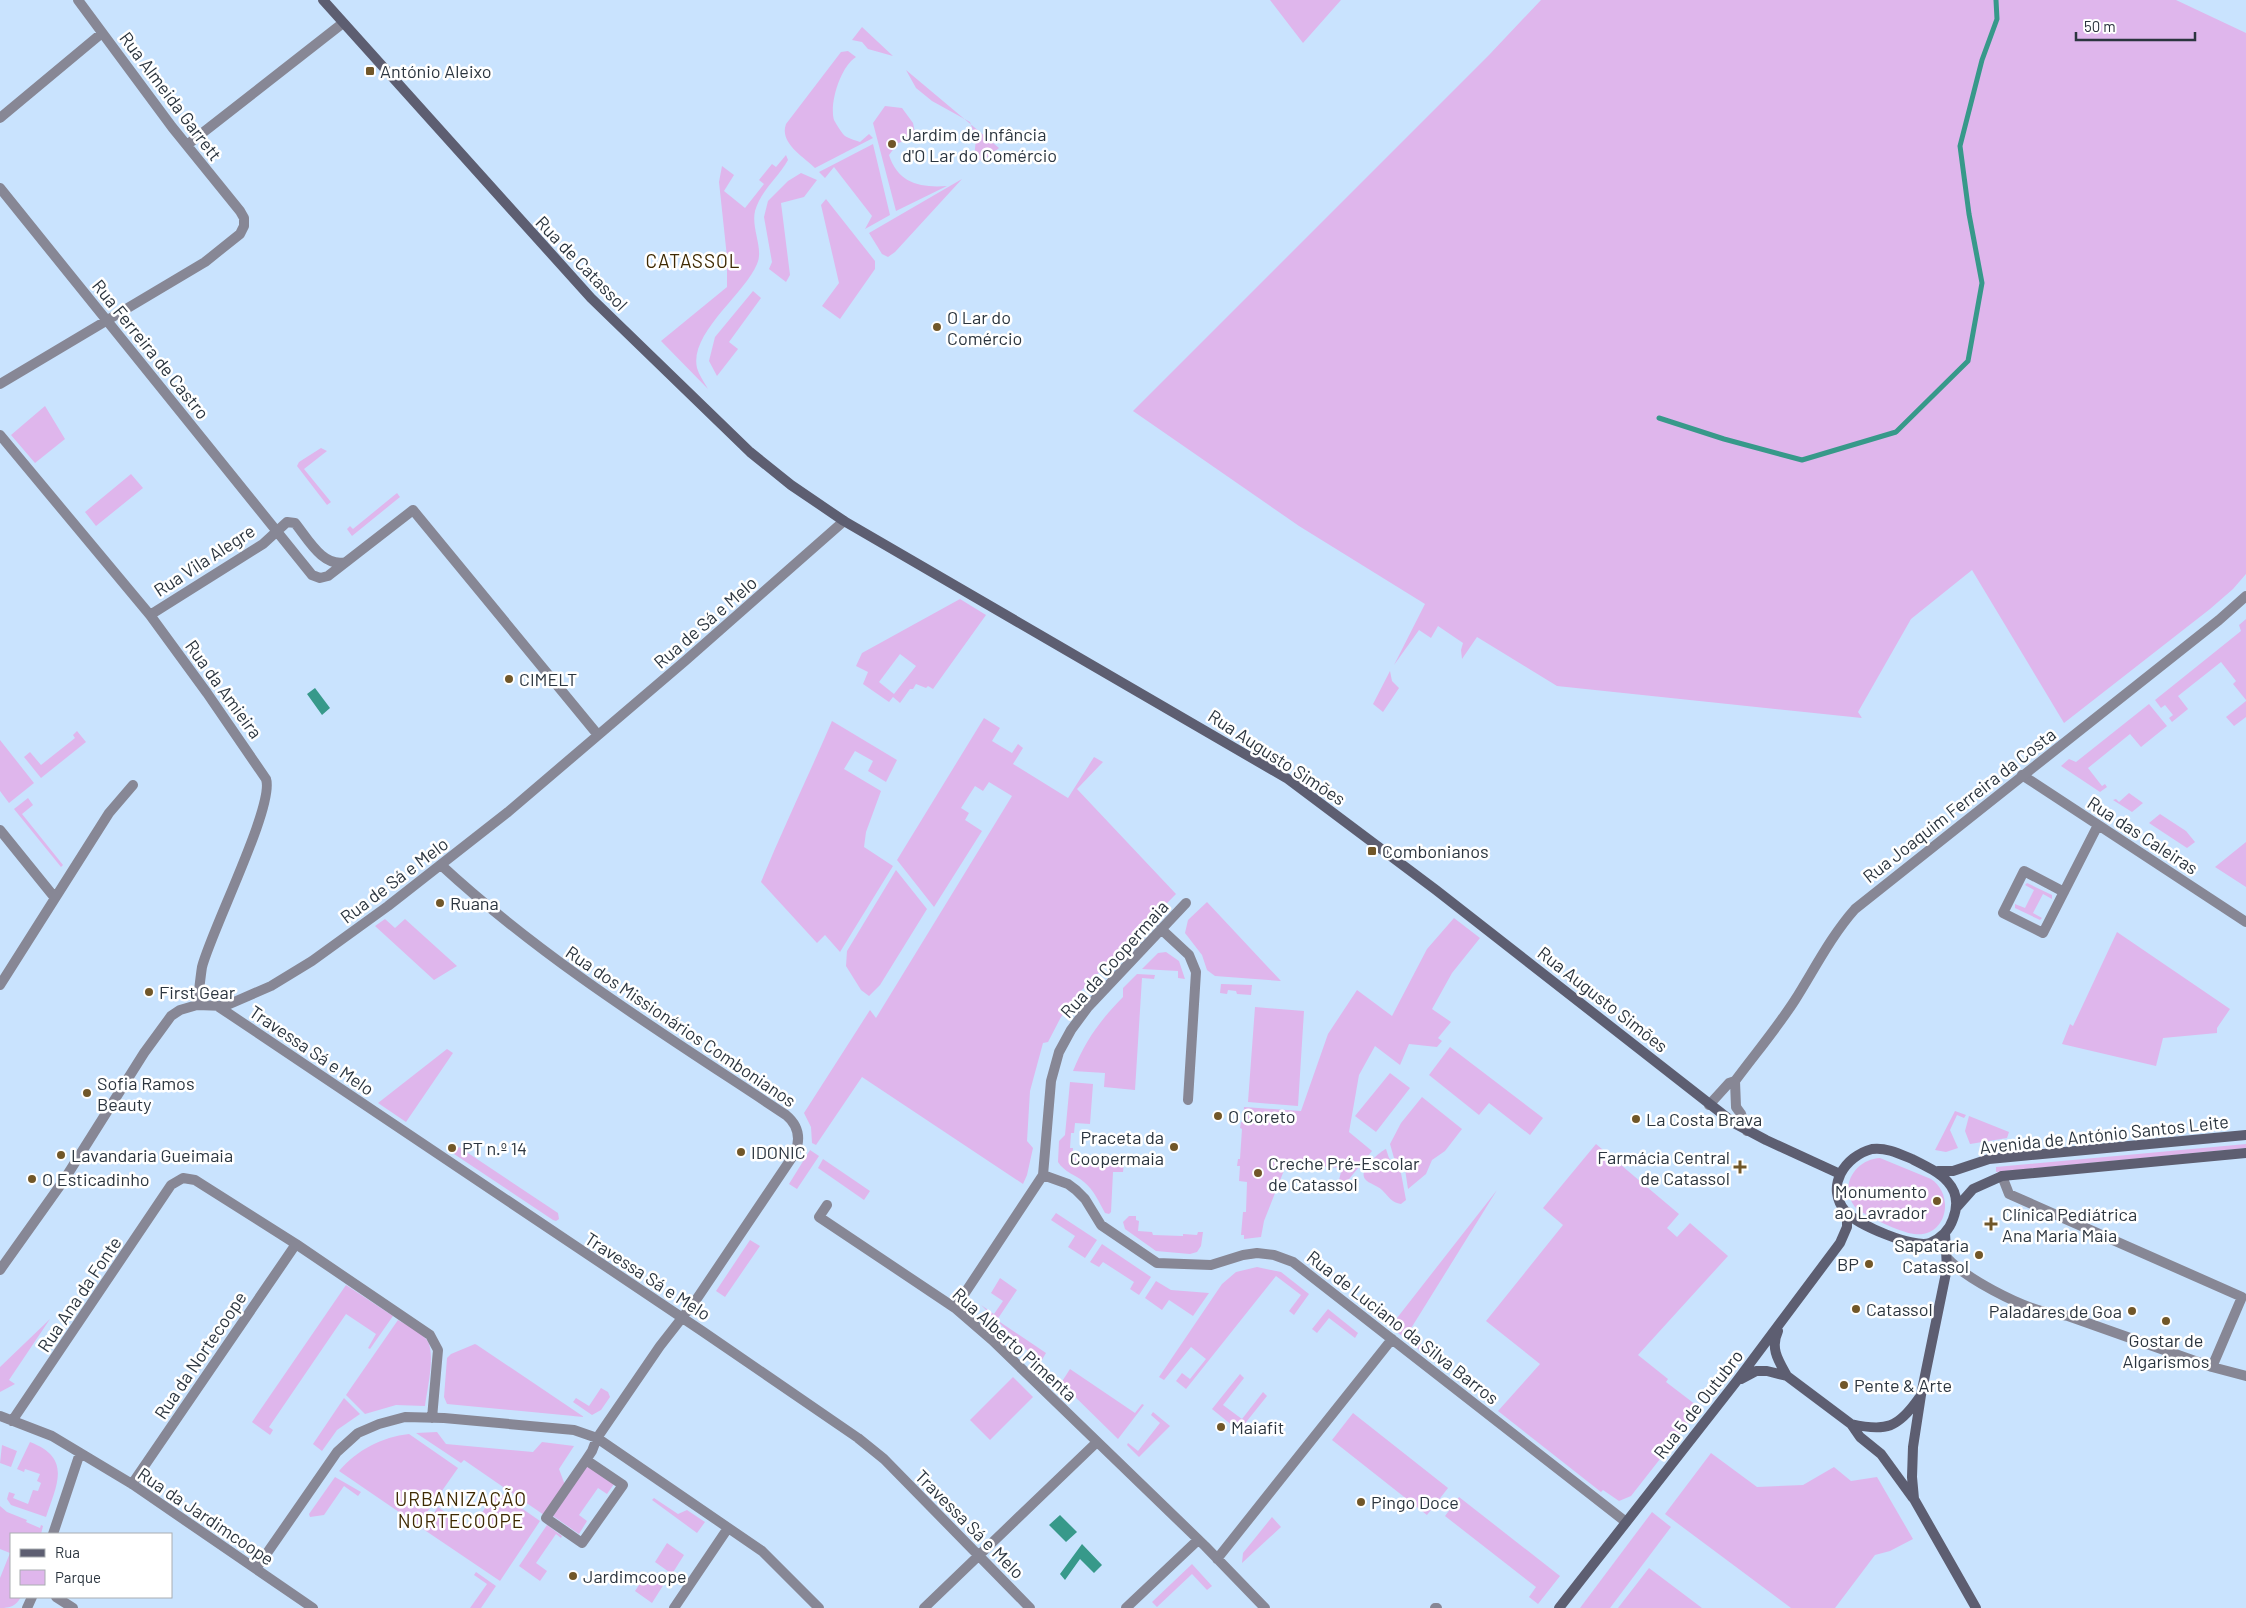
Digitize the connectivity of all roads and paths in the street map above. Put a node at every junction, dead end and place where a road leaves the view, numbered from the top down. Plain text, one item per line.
1 (78, 0) edge
2 (323, 0) edge
3 (343, 23) junction
4 (102, 33) junction
5 (0, 118) edge
6 (187, 145) junction
7 (0, 188) edge
8 (108, 321) junction
9 (0, 384) edge
10 (0, 435) edge
11 (844, 521) junction
12 (275, 531) junction
13 (351, 559) junction
14 (2246, 596) edge
15 (150, 614) junction
16 (598, 735) junction
17 (2022, 775) junction
18 (134, 785) dead end
19 (2098, 825) junction
20 (0, 830) edge
21 (441, 865) junction
22 (2064, 892) junction
23 (55, 898) junction
24 (1186, 903) dead end
25 (2246, 922) edge
26 (1162, 929) junction
27 (0, 984) edge
28 (197, 1006) junction
29 (218, 1007) junction
30 (1735, 1081) junction
31 (1188, 1100) dead end
32 (1710, 1105) junction
33 (1747, 1131) junction
34 (2246, 1136) edge
35 (2246, 1153) edge
36 (1938, 1172) junction
37 (1840, 1174) junction
38 (1043, 1175) junction
39 (2002, 1176) junction
40 (827, 1205) dead end
41 (1956, 1208) junction
42 (1846, 1212) junction
43 (1945, 1233) junction
44 (296, 1244) junction
45 (1948, 1259) junction
46 (0, 1270) edge
47 (955, 1308) junction
48 (682, 1318) junction
49 (1784, 1318) junction
50 (1392, 1339) junction
51 (2212, 1367) junction
52 (1787, 1376) junction
53 (2246, 1376) edge
54 (1736, 1382) junction
55 (1921, 1395) junction
56 (0, 1416) edge
57 (432, 1418) junction
58 (12, 1421) junction
59 (1851, 1424) junction
60 (597, 1438) junction
61 (1097, 1442) junction
62 (80, 1453) junction
63 (586, 1460) junction
64 (132, 1484) junction
65 (1914, 1498) junction
66 (1626, 1522) junction
67 (728, 1528) junction
68 (53, 1533) edge
69 (1198, 1540) junction
70 (980, 1555) junction
71 (1217, 1559) junction
72 (256, 1569) junction
73 (57, 1598) edge
74 (72, 1608) edge
75 (313, 1608) edge
76 (674, 1608) edge
77 (819, 1608) edge
78 (924, 1608) edge
79 (1030, 1608) edge
80 (1126, 1608) edge
81 (1265, 1608) edge
82 (1559, 1608) edge
83 (1976, 1608) edge

1 - 4 street, Rua Almeida Garrett
2 - 3 main road, Rua de Catassol
3 - 6 street
3 - 11 main road, Rua de Catassol
4 - 5 street
4 - 6 street, Rua Almeida Garrett
6 - 8 street, Rua Almeida Garrett
7 - 8 street, Rua Ferreira de Castro
8 - 9 street
8 - 12 street, Rua Ferreira de Castro
10 - 15 street, Rua da Amieira
11 - 16 street, Rua de Sá e Melo
11 - 32 main road, Rua Augusto Simões
12 - 13 street
12 - 13 street, Rua Ferreira de Castro
12 - 15 street, Rua Vila Alegre
13 - 16 street
14 - 17 street, Rua Joaquim Ferreira da Costa
15 - 28 street, Rua da Amieira
16 - 21 street, Rua de Sá e Melo
17 - 19 street, Rua das Caleiras
17 - 30 street, Rua Joaquim Ferreira da Costa
18 - 23 street
19 - 22 street
19 - 25 street, Rua das Caleiras
20 - 23 street
21 - 29 street, Rua de Sá e Melo
21 - 48 street, Rua dos Missionários Combonianos
22 - 22 street
23 - 27 street
24 - 26 street, Rua da Coopermaia
26 - 31 street
26 - 38 street, Rua da Coopermaia
28 - 29 street, Rua de Sá e Melo
28 - 46 street, Rua de Sá e Melo
29 - 48 street, Travessa Sá e Melo
30 - 32 street, Rua Joaquim Ferreira da Costa
30 - 33 street
32 - 33 main road, Rua Augusto Simões
33 - 37 main road, Rua Augusto Simões
34 - 36 main road, Avenida de António Santos Leite
35 - 39 main road, Avenida de António Santos Leite
36 - 37 main road
36 - 41 main road
37 - 42 main road
38 - 47 street, Rua da Coopermaia
38 - 50 street, Rua de Luciano da Silva Barros
39 - 41 main road, Avenida de António Santos Leite
39 - 51 street
40 - 47 street, Rua Alberto Pimenta
41 - 43 main road
42 - 43 main road
42 - 49 main road, Rua 5 de Outubro
43 - 45 main road
44 - 57 street
44 - 58 street, Rua Ana da Fonte
44 - 64 street, Rua da Nortecoope
45 - 51 street
45 - 55 main road
47 - 61 street, Rua Alberto Pimenta
48 - 60 street
48 - 70 street, Travessa Sá e Melo
49 - 52 main road
49 - 54 main road, Rua 5 de Outubro
50 - 66 street, Rua de Luciano da Silva Barros
50 - 71 street
51 - 53 street
52 - 54 main road
52 - 59 main road
54 - 66 main road, Rua 5 de Outubro
55 - 59 main road
55 - 65 main road
56 - 58 street, Rua da Jardimcoope
57 - 60 street
57 - 72 street
58 - 62 street, Rua da Jardimcoope
59 - 65 main road
60 - 63 street
60 - 67 street
61 - 69 street, Rua Alberto Pimenta
61 - 70 street
62 - 64 street, Rua da Jardimcoope
62 - 68 street
63 - 63 street
64 - 72 street, Rua da Jardimcoope
65 - 83 main road
66 - 82 main road, Rua 5 de Outubro
67 - 76 street
67 - 77 street
69 - 71 street, Rua Alberto Pimenta
69 - 80 street
70 - 78 street
70 - 79 street, Travessa Sá e Melo
71 - 81 street, Rua Alberto Pimenta
72 - 75 street, Rua da Jardimcoope
73 - 74 street

